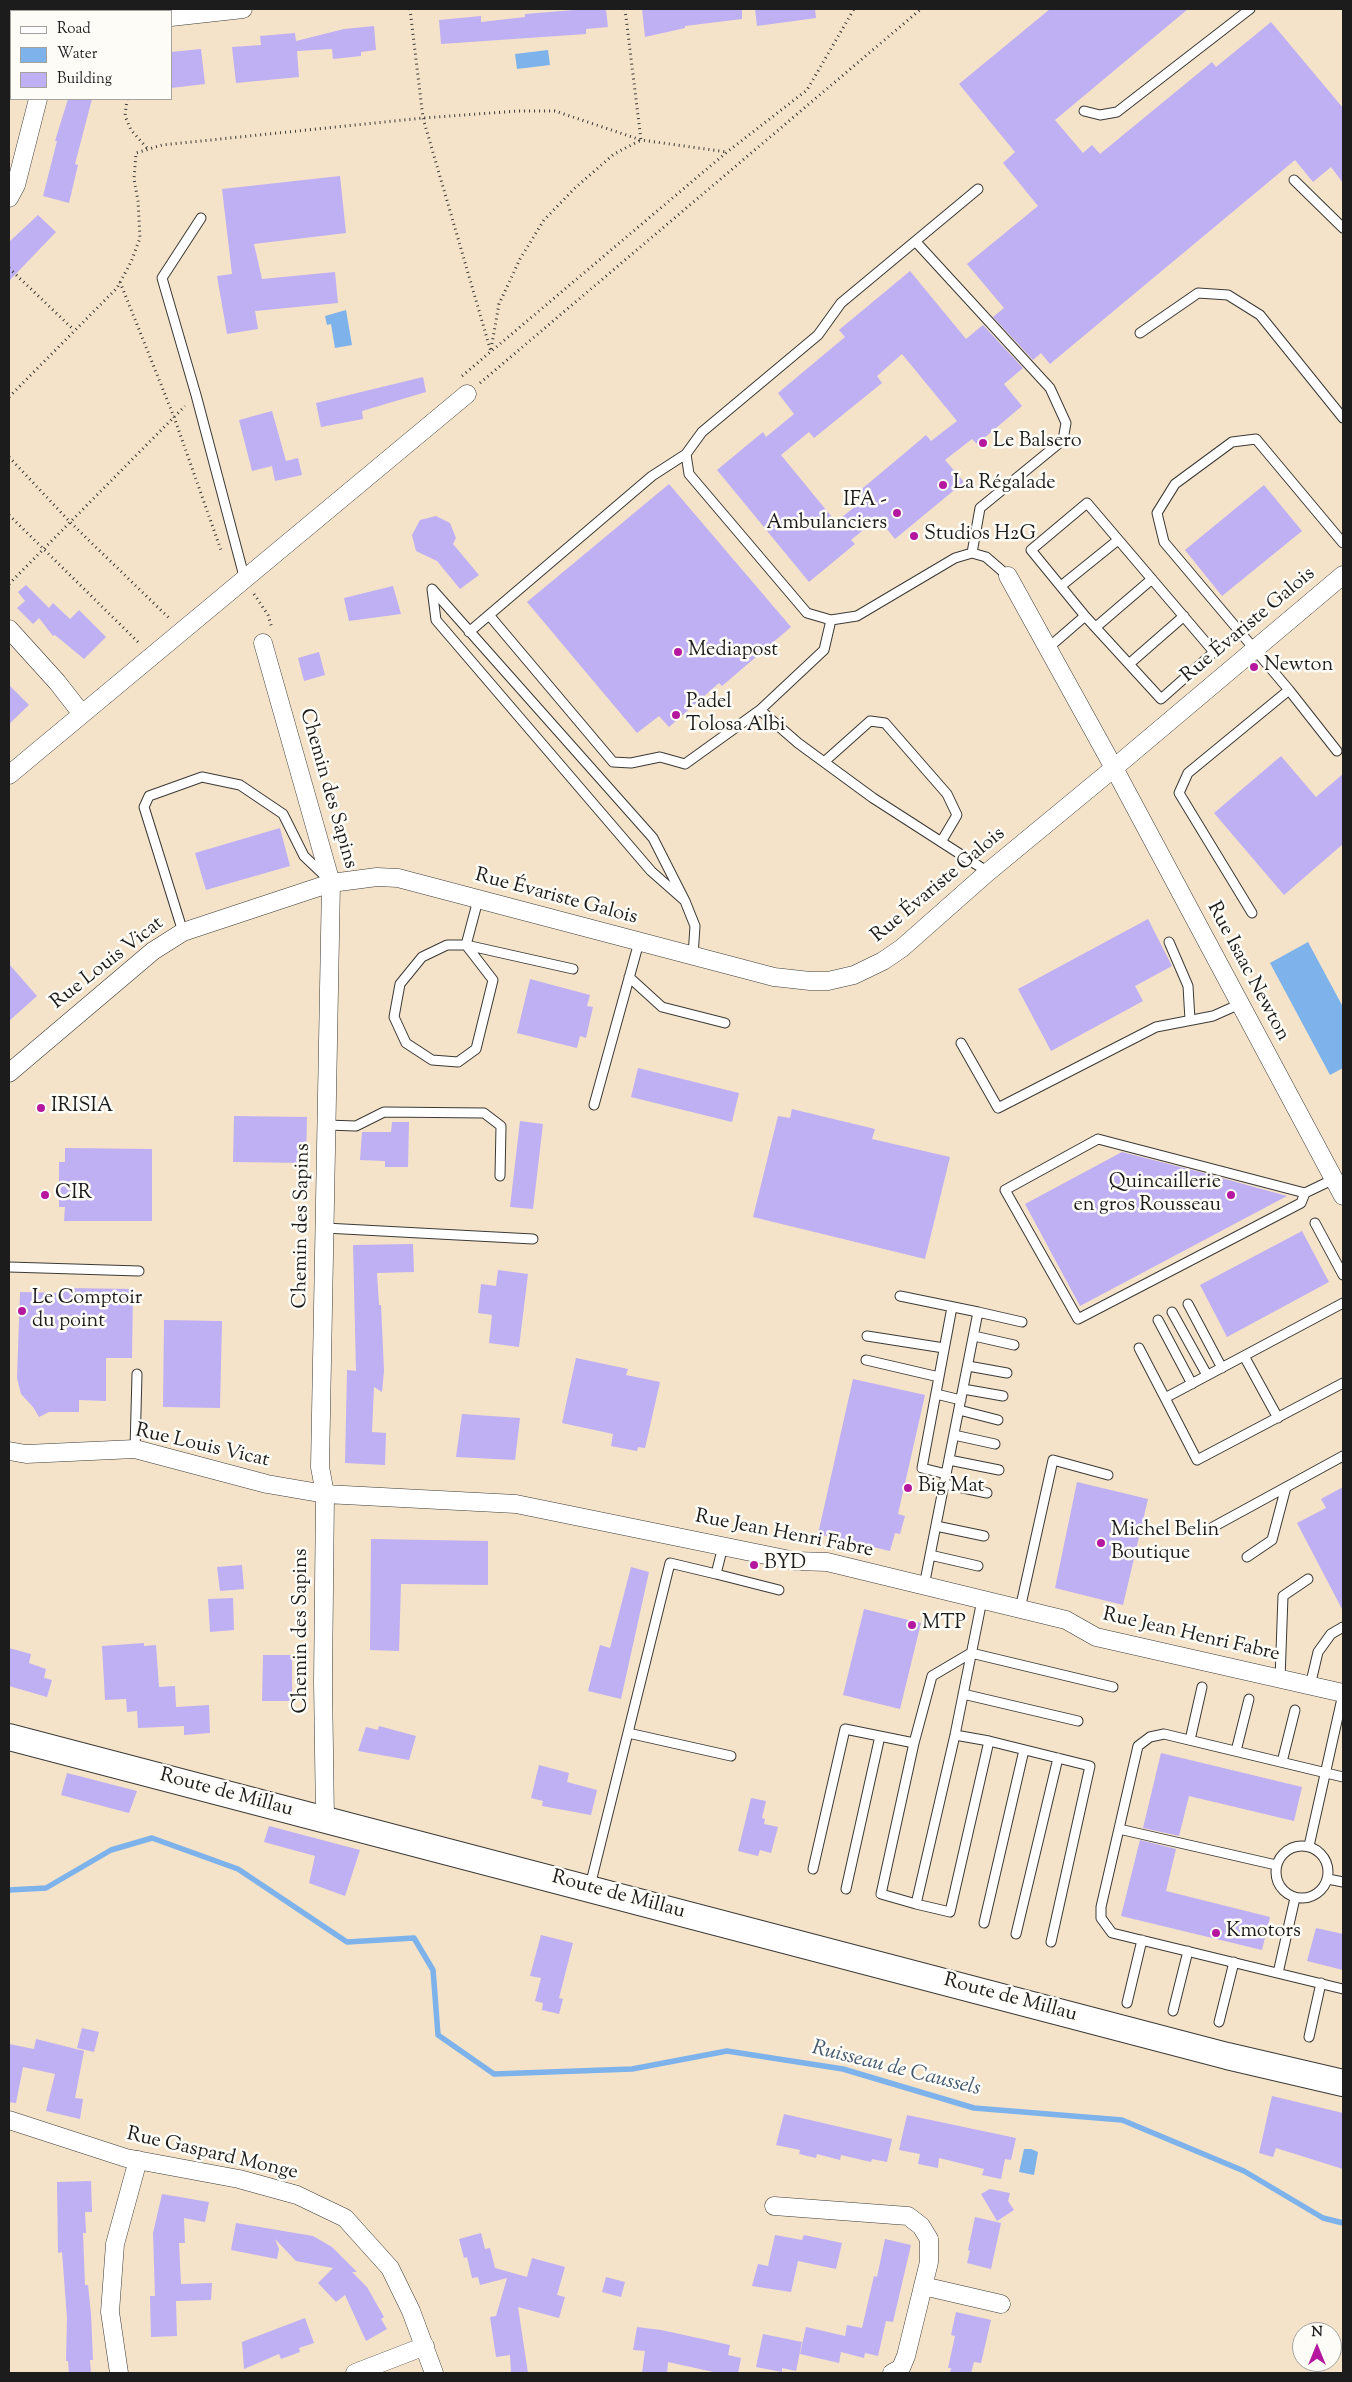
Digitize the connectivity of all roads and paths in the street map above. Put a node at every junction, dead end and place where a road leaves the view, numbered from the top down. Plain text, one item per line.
1 (243, 9) edge
2 (410, 9) edge
3 (625, 9) edge
4 (852, 9) edge
5 (921, 9) edge
6 (1250, 9) edge
7 (190, 12) edge
8 (172, 17) edge
9 (38, 100) edge
10 (127, 100) edge
11 (1084, 111) dead end
12 (423, 118) junction
13 (641, 140) junction
14 (148, 149) junction
15 (727, 152) junction
16 (1294, 180) dead end
17 (978, 190) dead end
18 (9, 198) edge
19 (201, 218) dead end
20 (1343, 228) edge
21 (916, 242) junction
22 (9, 268) edge
23 (120, 282) junction
24 (74, 330) junction
25 (1140, 333) dead end
26 (491, 352) junction
27 (467, 394) junction
28 (196, 395) junction
29 (9, 397) edge
30 (174, 417) junction
31 (1343, 418) edge
32 (686, 454) junction
33 (9, 458) edge
34 (9, 515) edge
35 (70, 522) junction
36 (1118, 540) junction
37 (1343, 542) edge
38 (44, 549) junction
39 (972, 553) junction
40 (225, 561) dead end
41 (1343, 574) edge
42 (1008, 576) joint
43 (1152, 579) junction
44 (245, 580) junction
45 (9, 584) edge
46 (1061, 586) junction
47 (489, 614) junction
48 (1085, 616) junction
49 (1184, 616) junction
50 (831, 620) junction
51 (172, 621) dead end
52 (1096, 627) junction
53 (469, 632) junction
54 (11, 636) edge
55 (263, 643) joint
56 (1048, 648) junction
57 (139, 650) dead end
58 (1255, 650) junction
59 (1129, 664) junction
60 (1289, 690) junction
61 (760, 710) junction
62 (82, 714) junction
63 (1337, 751) dead end
64 (824, 762) junction
65 (1114, 768) junction
66 (9, 775) edge
67 (941, 842) junction
68 (988, 872) junction
69 (331, 882) junction
70 (478, 900) junction
71 (684, 901) junction
72 (1252, 914) dead end
73 (183, 932) junction
74 (639, 942) junction
75 (1169, 942) dead end
76 (466, 945) junction
77 (693, 956) junction
78 (573, 969) dead end
79 (629, 976) junction
80 (1240, 1004) junction
81 (1190, 1020) junction
82 (724, 1023) dead end
83 (961, 1043) dead end
84 (9, 1073) edge
85 (594, 1105) dead end
86 (326, 1126) junction
87 (500, 1176) dead end
88 (1334, 1179) junction
89 (1305, 1193) junction
90 (1343, 1196) edge
91 (1315, 1223) dead end
92 (325, 1228) junction
93 (533, 1239) dead end
94 (9, 1267) edge
95 (139, 1271) dead end
96 (1343, 1275) edge
97 (900, 1296) dead end
98 (1343, 1303) edge
99 (1188, 1304) dead end
100 (952, 1307) junction
101 (978, 1312) junction
102 (1172, 1312) dead end
103 (1158, 1320) dead end
104 (1022, 1322) dead end
105 (867, 1336) dead end
106 (974, 1336) junction
107 (1014, 1345) dead end
108 (944, 1348) junction
109 (1139, 1348) dead end
110 (1244, 1356) junction
111 (866, 1360) dead end
112 (968, 1366) junction
113 (1222, 1368) junction
114 (1007, 1373) dead end
115 (137, 1374) dead end
116 (1207, 1376) junction
117 (939, 1377) junction
118 (1343, 1383) edge
119 (1192, 1384) junction
120 (963, 1389) junction
121 (936, 1394) junction
122 (1003, 1396) dead end
123 (1165, 1398) junction
124 (961, 1400) junction
125 (959, 1410) junction
126 (1278, 1418) junction
127 (998, 1420) dead end
128 (954, 1435) junction
129 (995, 1444) dead end
130 (135, 1450) junction
131 (9, 1451) edge
132 (1343, 1456) edge
133 (949, 1460) junction
134 (999, 1470) dead end
135 (946, 1474) junction
136 (1108, 1475) dead end
137 (944, 1484) junction
138 (1286, 1487) junction
139 (987, 1493) dead end
140 (325, 1494) junction
141 (936, 1526) junction
142 (1213, 1527) dead end
143 (984, 1536) dead end
144 (723, 1546) junction
145 (930, 1555) junction
146 (1248, 1557) dead end
147 (978, 1566) dead end
148 (716, 1574) junction
149 (1308, 1579) dead end
150 (924, 1586) junction
151 (779, 1590) dead end
152 (982, 1600) junction
153 (1020, 1609) junction
154 (1343, 1627) edge
155 (1331, 1634) junction
156 (1343, 1638) edge
157 (970, 1653) junction
158 (1280, 1679) junction
159 (1310, 1686) junction
160 (1113, 1687) dead end
161 (1202, 1687) dead end
162 (963, 1694) junction
163 (1343, 1694) edge
164 (1249, 1699) dead end
165 (1295, 1710) dead end
166 (1078, 1721) dead end
167 (628, 1733) junction
168 (954, 1735) junction
169 (880, 1736) junction
170 (9, 1737) edge
171 (1190, 1740) junction
172 (989, 1741) junction
173 (914, 1743) junction
174 (1024, 1750) junction
175 (1236, 1751) junction
176 (731, 1756) dead end
177 (1058, 1758) junction
178 (1282, 1762) junction
179 (1326, 1772) junction
180 (1343, 1777) edge
181 (325, 1820) junction
182 (1119, 1828) junction
183 (1309, 1846) junction
184 (1276, 1865) junction
185 (813, 1869) dead end
186 (1328, 1879) junction
187 (1343, 1882) edge
188 (589, 1889) junction
189 (846, 1889) dead end
190 (1295, 1898) junction
191 (916, 1904) junction
192 (984, 1924) dead end
193 (1016, 1934) dead end
194 (1142, 1940) junction
195 (1051, 1942) dead end
196 (1188, 1951) junction
197 (1234, 1962) junction
198 (1278, 1973) junction
199 (1321, 1983) junction
200 (1343, 1989) edge
201 (1127, 2003) dead end
202 (1173, 2011) dead end
203 (1219, 2022) dead end
204 (1309, 2037) dead end
205 (1227, 2056) junction
206 (1343, 2083) edge
207 (1343, 2090) edge
208 (9, 2120) edge
209 (138, 2160) junction
210 (774, 2206) dead end
211 (923, 2286) junction
212 (1001, 2304) dead end
213 (425, 2346) junction
214 (119, 2373) edge
215 (355, 2373) edge
216 (434, 2373) edge
217 (892, 2373) edge

1 - 7 street
2 - 12 path
3 - 13 path
4 - 15 path
5 - 27 path
6 - 11 lane
7 - 8 street
9 - 18 street
10 - 14 path
12 - 13 path
12 - 14 path
12 - 26 path
13 - 15 path
13 - 26 path
14 - 23 path
15 - 26 path
16 - 20 lane
17 - 21 lane
19 - 28 lane
21 - 32 lane
21 - 39 lane
22 - 24 path
23 - 24 path
23 - 30 path
24 - 29 path
25 - 31 lane
26 - 27 path
27 - 44 street
28 - 30 path
28 - 44 lane
30 - 35 path
30 - 40 path
32 - 47 lane
32 - 50 lane
33 - 35 path
34 - 38 path
35 - 38 path
35 - 51 path
36 - 43 lane
36 - 46 lane
36 - 46 lane
37 - 58 lane
38 - 45 path
38 - 57 path
39 - 42 lane
39 - 50 lane
41 - 58 street, Rue Évariste Galois
42 - 56 street, Rue Isaac Newton
43 - 49 lane
43 - 52 lane
44 - 55 path
44 - 62 street
46 - 48 lane
47 - 53 lane
47 - 61 lane
48 - 52 lane
48 - 56 lane
49 - 59 lane
49 - 59 lane
50 - 61 lane
52 - 59 lane
53 - 71 lane
53 - 71 lane
54 - 62 street
55 - 69 street, Chemin des Sapins
56 - 65 street, Rue Isaac Newton
58 - 60 lane
58 - 65 street, Rue Évariste Galois
60 - 63 lane
60 - 72 lane
61 - 64 lane
62 - 66 street
64 - 67 lane
64 - 67 lane
65 - 68 street, Rue Évariste Galois
65 - 80 street, Rue Isaac Newton
67 - 68 lane
68 - 77 street, Rue Évariste Galois
69 - 70 street, Rue Évariste Galois
69 - 73 street, Rue Louis Vicat
69 - 73 lane
69 - 86 street, Chemin des Sapins
70 - 74 street, Rue Évariste Galois
70 - 76 lane
71 - 77 lane
73 - 84 street, Rue Louis Vicat
74 - 77 street, Rue Évariste Galois
74 - 79 lane
75 - 81 lane
76 - 76 lane
76 - 78 lane
79 - 82 lane
79 - 85 lane
80 - 81 lane
80 - 88 street, Rue Isaac Newton
81 - 83 lane
86 - 87 lane
86 - 92 street, Chemin des Sapins
88 - 89 lane
88 - 90 street, Rue Isaac Newton
89 - 89 lane
91 - 96 lane
92 - 93 lane
92 - 140 street, Chemin des Sapins
94 - 95 lane
97 - 100 lane
98 - 110 lane
99 - 113 lane
100 - 101 lane
100 - 108 lane
101 - 104 lane
101 - 106 lane
102 - 116 lane
103 - 119 lane
105 - 108 lane
106 - 107 lane
106 - 112 lane
108 - 117 lane
109 - 123 lane
110 - 113 lane
110 - 126 lane
111 - 117 lane
112 - 114 lane
112 - 120 lane
113 - 116 lane
115 - 130 lane
116 - 119 lane
117 - 121 lane
118 - 126 lane
119 - 123 lane
120 - 122 lane
120 - 124 lane
121 - 124 lane
121 - 135 lane
123 - 126 lane
124 - 125 lane
125 - 127 lane
125 - 128 lane
128 - 129 lane
128 - 133 lane
130 - 131 street, Rue Louis Vicat
130 - 140 street, Rue Louis Vicat
132 - 138 lane
133 - 134 lane
133 - 135 lane
135 - 137 lane
136 - 153 lane
137 - 139 lane
137 - 141 lane
138 - 142 lane
138 - 146 lane
140 - 144 street, Rue Jean Henri Fabre
140 - 181 street, Chemin des Sapins
141 - 143 lane
141 - 145 lane
144 - 148 lane
144 - 150 street, Rue Jean Henri Fabre
145 - 147 lane
145 - 150 lane
148 - 151 lane
148 - 167 lane
149 - 158 lane
150 - 152 street, Rue Jean Henri Fabre
152 - 153 street, Rue Jean Henri Fabre
152 - 157 lane
153 - 158 street, Rue Jean Henri Fabre
154 - 155 lane
155 - 156 lane
155 - 159 lane
157 - 160 lane
157 - 162 lane
157 - 173 lane
158 - 159 street, Rue Jean Henri Fabre
159 - 163 street, Rue Jean Henri Fabre
161 - 171 lane
162 - 166 lane
162 - 168 lane
163 - 179 lane
164 - 175 lane
165 - 178 lane
167 - 176 lane
167 - 188 lane
168 - 172 lane
168 - 191 lane
169 - 173 lane
169 - 185 lane
169 - 189 lane
170 - 181 main road, Route de Millau
171 - 175 lane
171 - 182 lane
172 - 174 lane
172 - 191 lane
173 - 191 lane
174 - 177 lane
174 - 192 lane
175 - 178 lane
177 - 193 lane
177 - 195 lane
178 - 179 lane
179 - 180 lane
179 - 183 lane
181 - 188 main road, Route de Millau
182 - 184 lane
182 - 194 lane
183 - 184 lane
183 - 186 lane
184 - 190 lane
186 - 187 lane
186 - 190 lane
188 - 205 main road, Route de Millau
190 - 198 lane
194 - 196 lane
194 - 201 lane
196 - 197 lane
196 - 202 lane
197 - 198 lane
197 - 203 lane
198 - 199 lane
199 - 200 lane
199 - 204 lane
205 - 206 main road, Route de Millau
205 - 207 main road, Route de Millau
208 - 209 street, Rue Gaspard Monge
209 - 213 street, Rue Gaspard Monge
209 - 214 street
210 - 211 street
211 - 212 street
211 - 217 street
213 - 215 street
213 - 216 street, Rue Gaspard Monge

